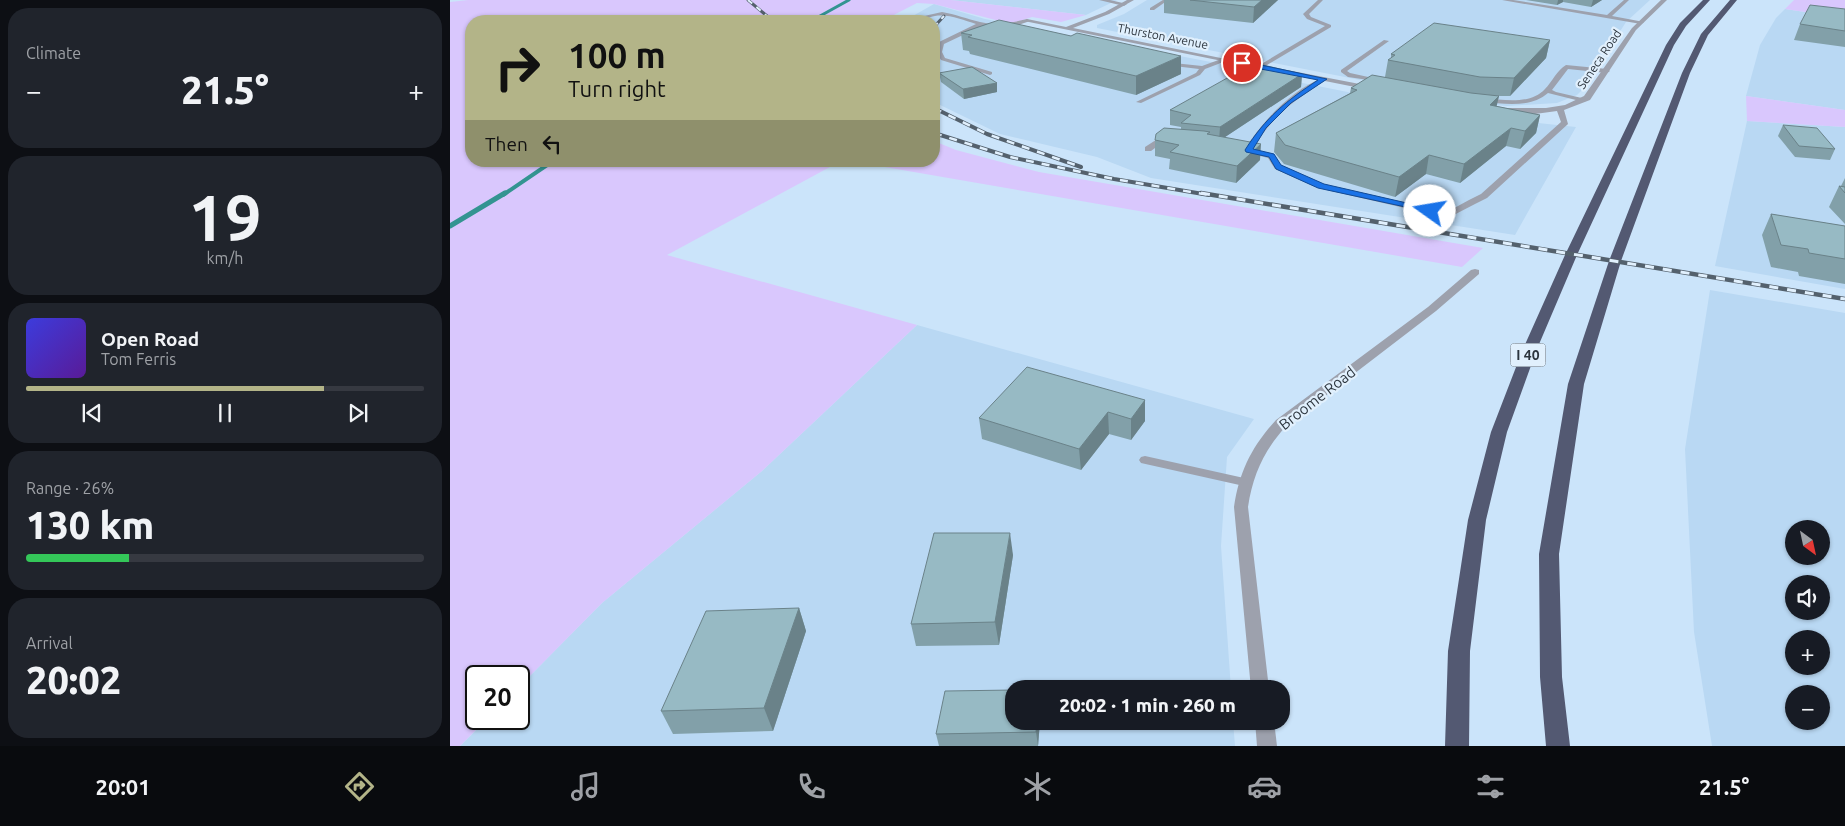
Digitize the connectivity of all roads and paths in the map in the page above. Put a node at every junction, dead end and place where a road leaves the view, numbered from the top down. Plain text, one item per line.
1 (1101, 0) edge
2 (1131, 0) edge
3 (1166, 0) edge
4 (1322, 0) edge
5 (1504, 0) edge
6 (1627, 0) edge
7 (1664, 0) edge
8 (1707, 0) edge
9 (1734, 0) edge
10 (1124, 4) junction
11 (1152, 9) dead end
12 (933, 15) edge
13 (1608, 17) junction
14 (1027, 21) joint
15 (1641, 22) junction
16 (981, 24) junction
17 (1068, 28) junction
18 (1109, 36) junction
19 (1090, 41) edge
20 (1386, 41) dead end
21 (1143, 43) junction
22 (940, 48) edge
23 (1134, 51) edge
24 (940, 54) edge
25 (1155, 60) edge
26 (1224, 60) junction
27 (1260, 67) junction
28 (1203, 68) junction
29 (1343, 71) junction
30 (1607, 71) junction
31 (990, 73) dead end
32 (1327, 80) junction
33 (1387, 82) edge
34 (1377, 89) edge
35 (1548, 90) junction
36 (1475, 98) edge
37 (1584, 100) junction
38 (1139, 102) dead end
39 (1560, 108) junction
40 (1485, 109) edge
41 (1180, 141) edge
42 (1148, 149) dead end
43 (1472, 202) joint
44 (1475, 272) dead end
45 (1145, 460) dead end
46 (1244, 482) junction
47 (1259, 680) edge
48 (1265, 730) edge
49 (1267, 746) edge
50 (1457, 746) edge
51 (1558, 746) edge

1 - 10 lane
2 - 10 street
3 - 11 lane
4 - 27 lane
5 - 13 lane
6 - 13 lane
7 - 15 street, Seneca Road
8 - 50 highway, I 40
9 - 51 highway
10 - 17 street
12 - 16 lane
13 - 15 lane
14 - 16 lane
14 - 17 street, Thurston Avenue
15 - 30 street, Seneca Road
16 - 22 lane
17 - 18 street, Thurston Avenue
18 - 19 lane
18 - 21 street, Thurston Avenue
20 - 29 lane
21 - 23 lane
21 - 26 street, Thurston Avenue
24 - 31 lane
25 - 28 lane
26 - 27 street, Thurston Avenue
26 - 28 lane
27 - 32 street, Thurston Avenue
28 - 38 lane
29 - 32 lane
29 - 33 lane
30 - 35 lane
30 - 37 street, Seneca Road
32 - 34 street, Thurston Avenue
32 - 43 lane
35 - 36 lane
35 - 37 lane
37 - 39 street, Seneca Road
39 - 40 street
39 - 43 street
41 - 42 lane
44 - 46 street, Broome Road
45 - 46 lane
46 - 47 street, Broome Road
48 - 49 street

